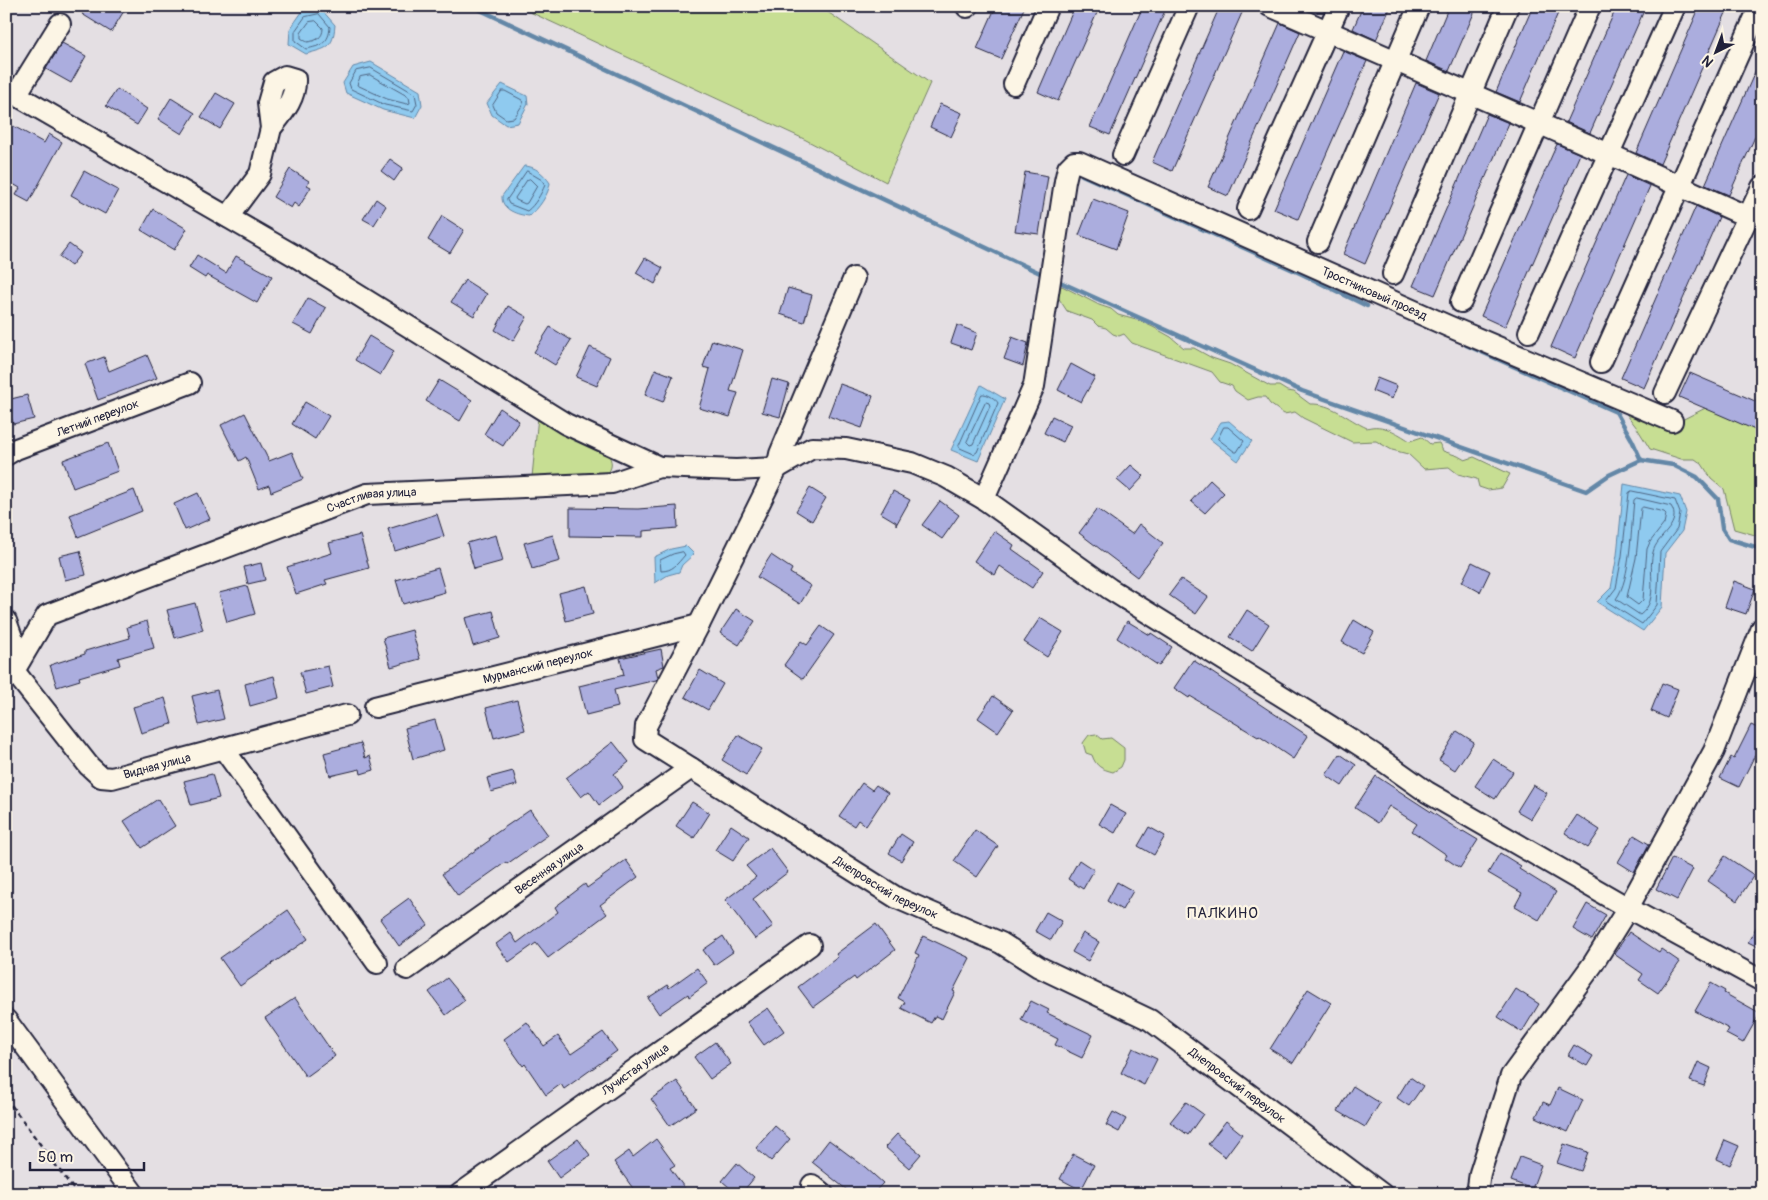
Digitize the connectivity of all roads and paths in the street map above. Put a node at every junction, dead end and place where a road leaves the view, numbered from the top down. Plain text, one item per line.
1 (1048, 6) edge
2 (1189, 6) edge
3 (1270, 6) edge
4 (1339, 6) edge
5 (1419, 6) edge
6 (1508, 6) edge
7 (1590, 6) edge
8 (1675, 6) edge
9 (1760, 6) edge
10 (60, 24) dead end
11 (1328, 31) junction
12 (1396, 60) junction
13 (1014, 84) dead end
14 (11, 92) edge
15 (1470, 93) junction
16 (1538, 124) junction
17 (271, 128) dead end
18 (1609, 154) junction
19 (1123, 155) dead end
20 (1680, 186) junction
21 (1762, 187) edge
22 (1248, 210) dead end
23 (228, 217) junction
24 (1748, 217) junction
25 (1318, 242) dead end
26 (1393, 274) dead end
27 (854, 278) dead end
28 (1461, 302) dead end
29 (1529, 332) dead end
30 (1601, 362) dead end
31 (190, 383) dead end
32 (1665, 393) dead end
33 (1672, 421) dead end
34 (6, 455) edge
35 (659, 467) junction
36 (778, 468) junction
37 (984, 499) junction
38 (6, 621) edge
39 (699, 625) junction
40 (1762, 628) edge
41 (13, 669) edge
42 (375, 707) dead end
43 (347, 715) dead end
44 (223, 748) junction
45 (691, 768) junction
46 (1628, 908) junction
47 (810, 945) dead end
48 (377, 963) dead end
49 (407, 969) dead end
50 (1762, 981) edge
51 (6, 1020) edge
52 (6, 1098) edge
53 (77, 1194) edge
54 (134, 1194) edge
55 (460, 1194) edge
56 (1382, 1194) edge
57 (1477, 1194) edge

1 - 13 street
2 - 19 street
3 - 11 street
4 - 11 street
5 - 12 street
6 - 15 street
7 - 16 street
8 - 18 street
9 - 20 street
10 - 14 street
11 - 12 street
11 - 22 street
12 - 15 street
12 - 25 street
14 - 23 street
15 - 16 street
15 - 26 street
16 - 18 street
16 - 28 street
17 - 23 street
18 - 20 street
18 - 29 street
20 - 24 street
20 - 30 street
21 - 24 street
23 - 35 street
24 - 32 street
27 - 36 street, Днепровский переулок
31 - 34 street, Летний переулок
33 - 37 street, Тростниковый проезд
35 - 36 street, Счастливая улица
35 - 41 street, Счастливая улица
36 - 37 street
36 - 39 street, Днепровский переулок
37 - 46 street
38 - 41 street
39 - 42 street, Мурманский переулок
39 - 45 street, Днепровский переулок
40 - 46 street
41 - 44 street, Видная улица
43 - 44 street, Видная улица
44 - 48 street
45 - 49 street, Весенняя улица
45 - 56 street, Днепровский переулок
46 - 50 street
46 - 57 street
47 - 55 street, Лучистая улица
51 - 54 street
52 - 53 path

